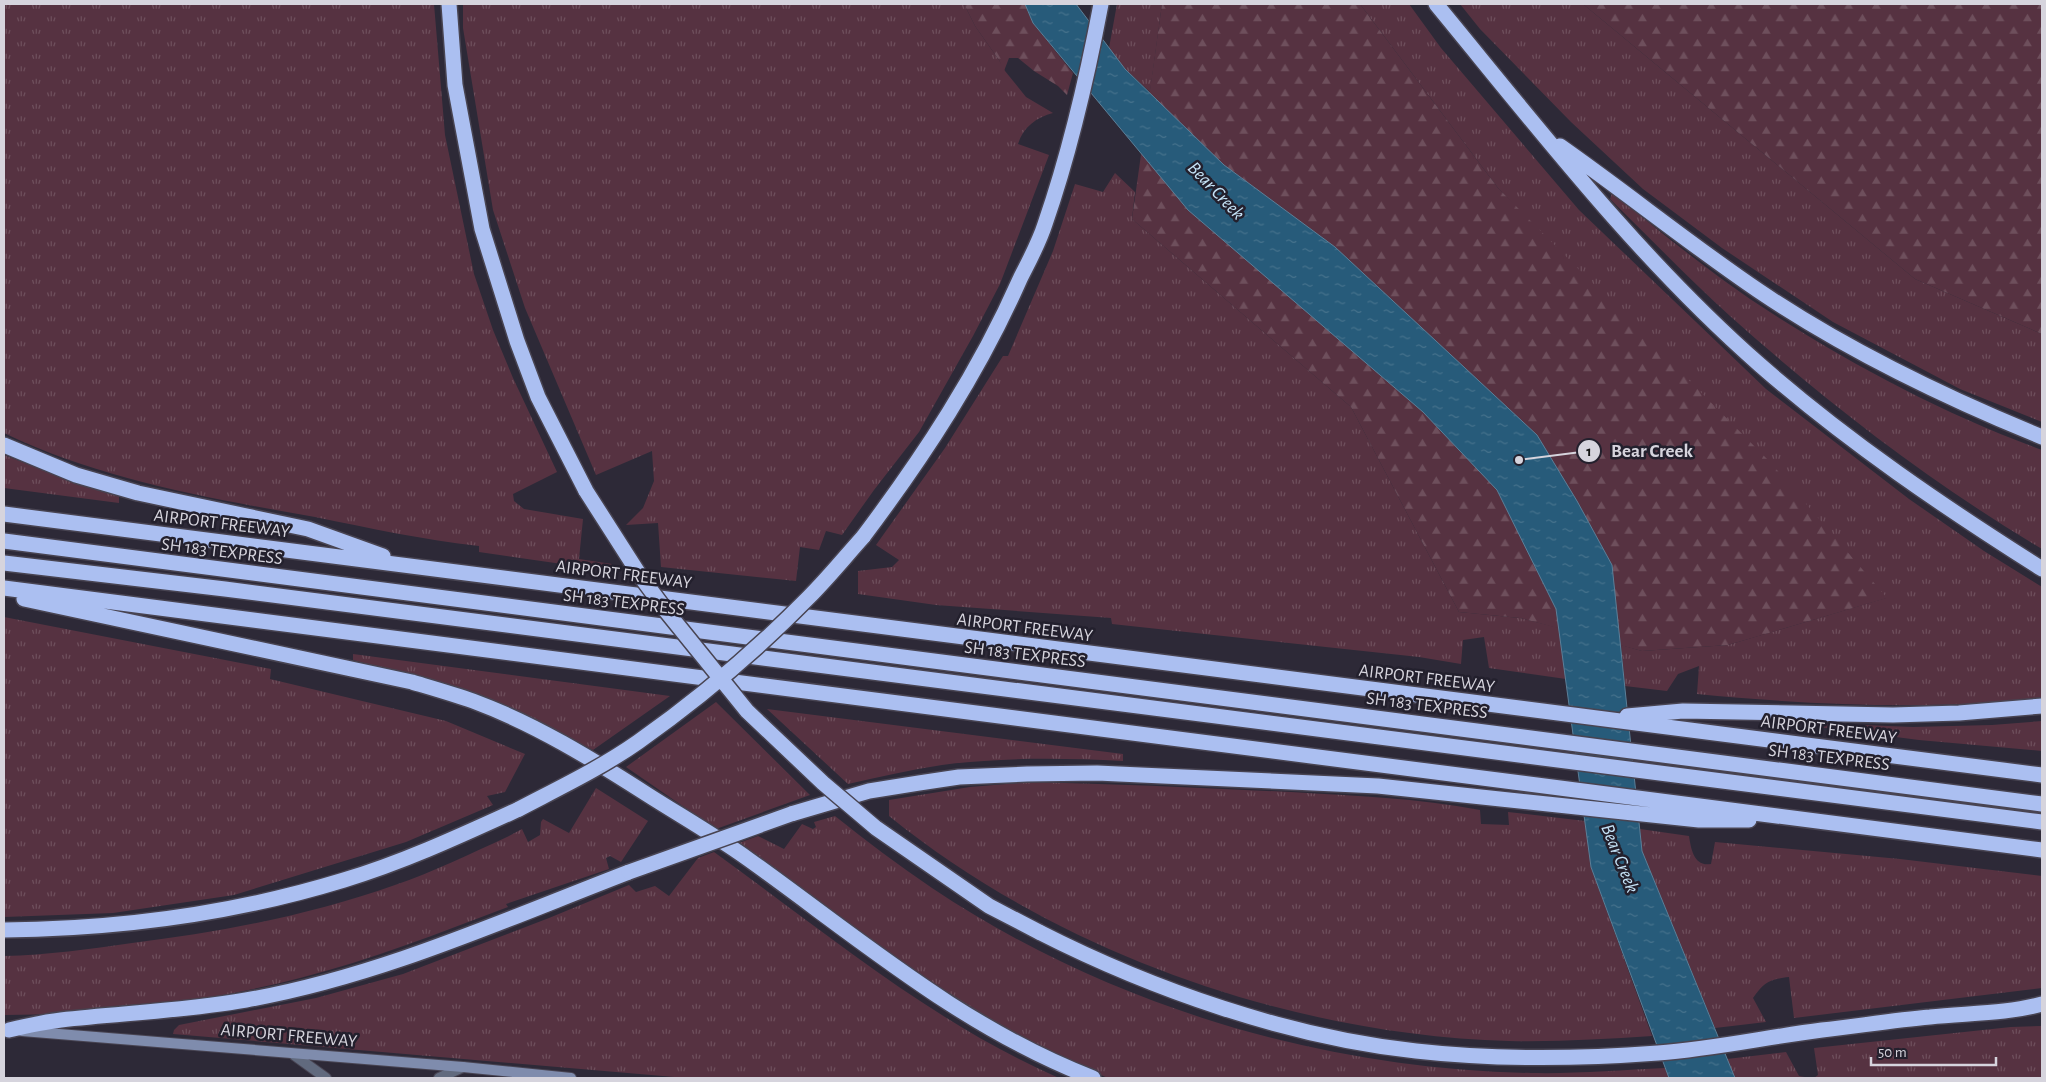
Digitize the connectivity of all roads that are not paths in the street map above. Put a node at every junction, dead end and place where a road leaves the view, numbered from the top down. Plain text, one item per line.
1 (450, 4) edge
2 (1101, 4) edge
3 (1436, 4) edge
4 (1544, 136) junction
5 (2042, 437) edge
6 (4, 446) edge
7 (4, 514) edge
8 (4, 542) edge
9 (4, 563) edge
10 (409, 566) junction
11 (2042, 569) edge
12 (4, 588) edge
13 (4, 595) edge
14 (2042, 706) edge
15 (1599, 719) junction
16 (2042, 775) edge
17 (2042, 804) edge
18 (1698, 812) junction
19 (2042, 822) edge
20 (2042, 850) edge
21 (4, 930) edge
22 (2042, 1004) edge
23 (2021, 1010) junction
24 (2042, 1012) edge
25 (6, 1030) edge
26 (294, 1055) junction
27 (463, 1067) junction
28 (326, 1078) edge
29 (439, 1078) edge
30 (571, 1078) edge
31 (1093, 1078) edge

1 - 23 highway, bridge
2 - 21 highway, bridge
3 - 4 highway
4 - 5 highway
4 - 11 highway
6 - 10 highway
7 - 10 highway, AIRPORT FREEWAY
8 - 17 highway, SH 183 TEXPRESS
9 - 19 highway, SH 183 TEXPRESS
10 - 15 highway, AIRPORT FREEWAY
12 - 18 highway
13 - 31 highway
14 - 15 highway
15 - 16 highway, AIRPORT FREEWAY
18 - 20 highway
18 - 25 highway, bridge
22 - 23 highway
23 - 24 highway
25 - 26 main road, AIRPORT FREEWAY
26 - 27 main road, AIRPORT FREEWAY
26 - 28 street
27 - 29 street
27 - 30 main road, AIRPORT FREEWAY

